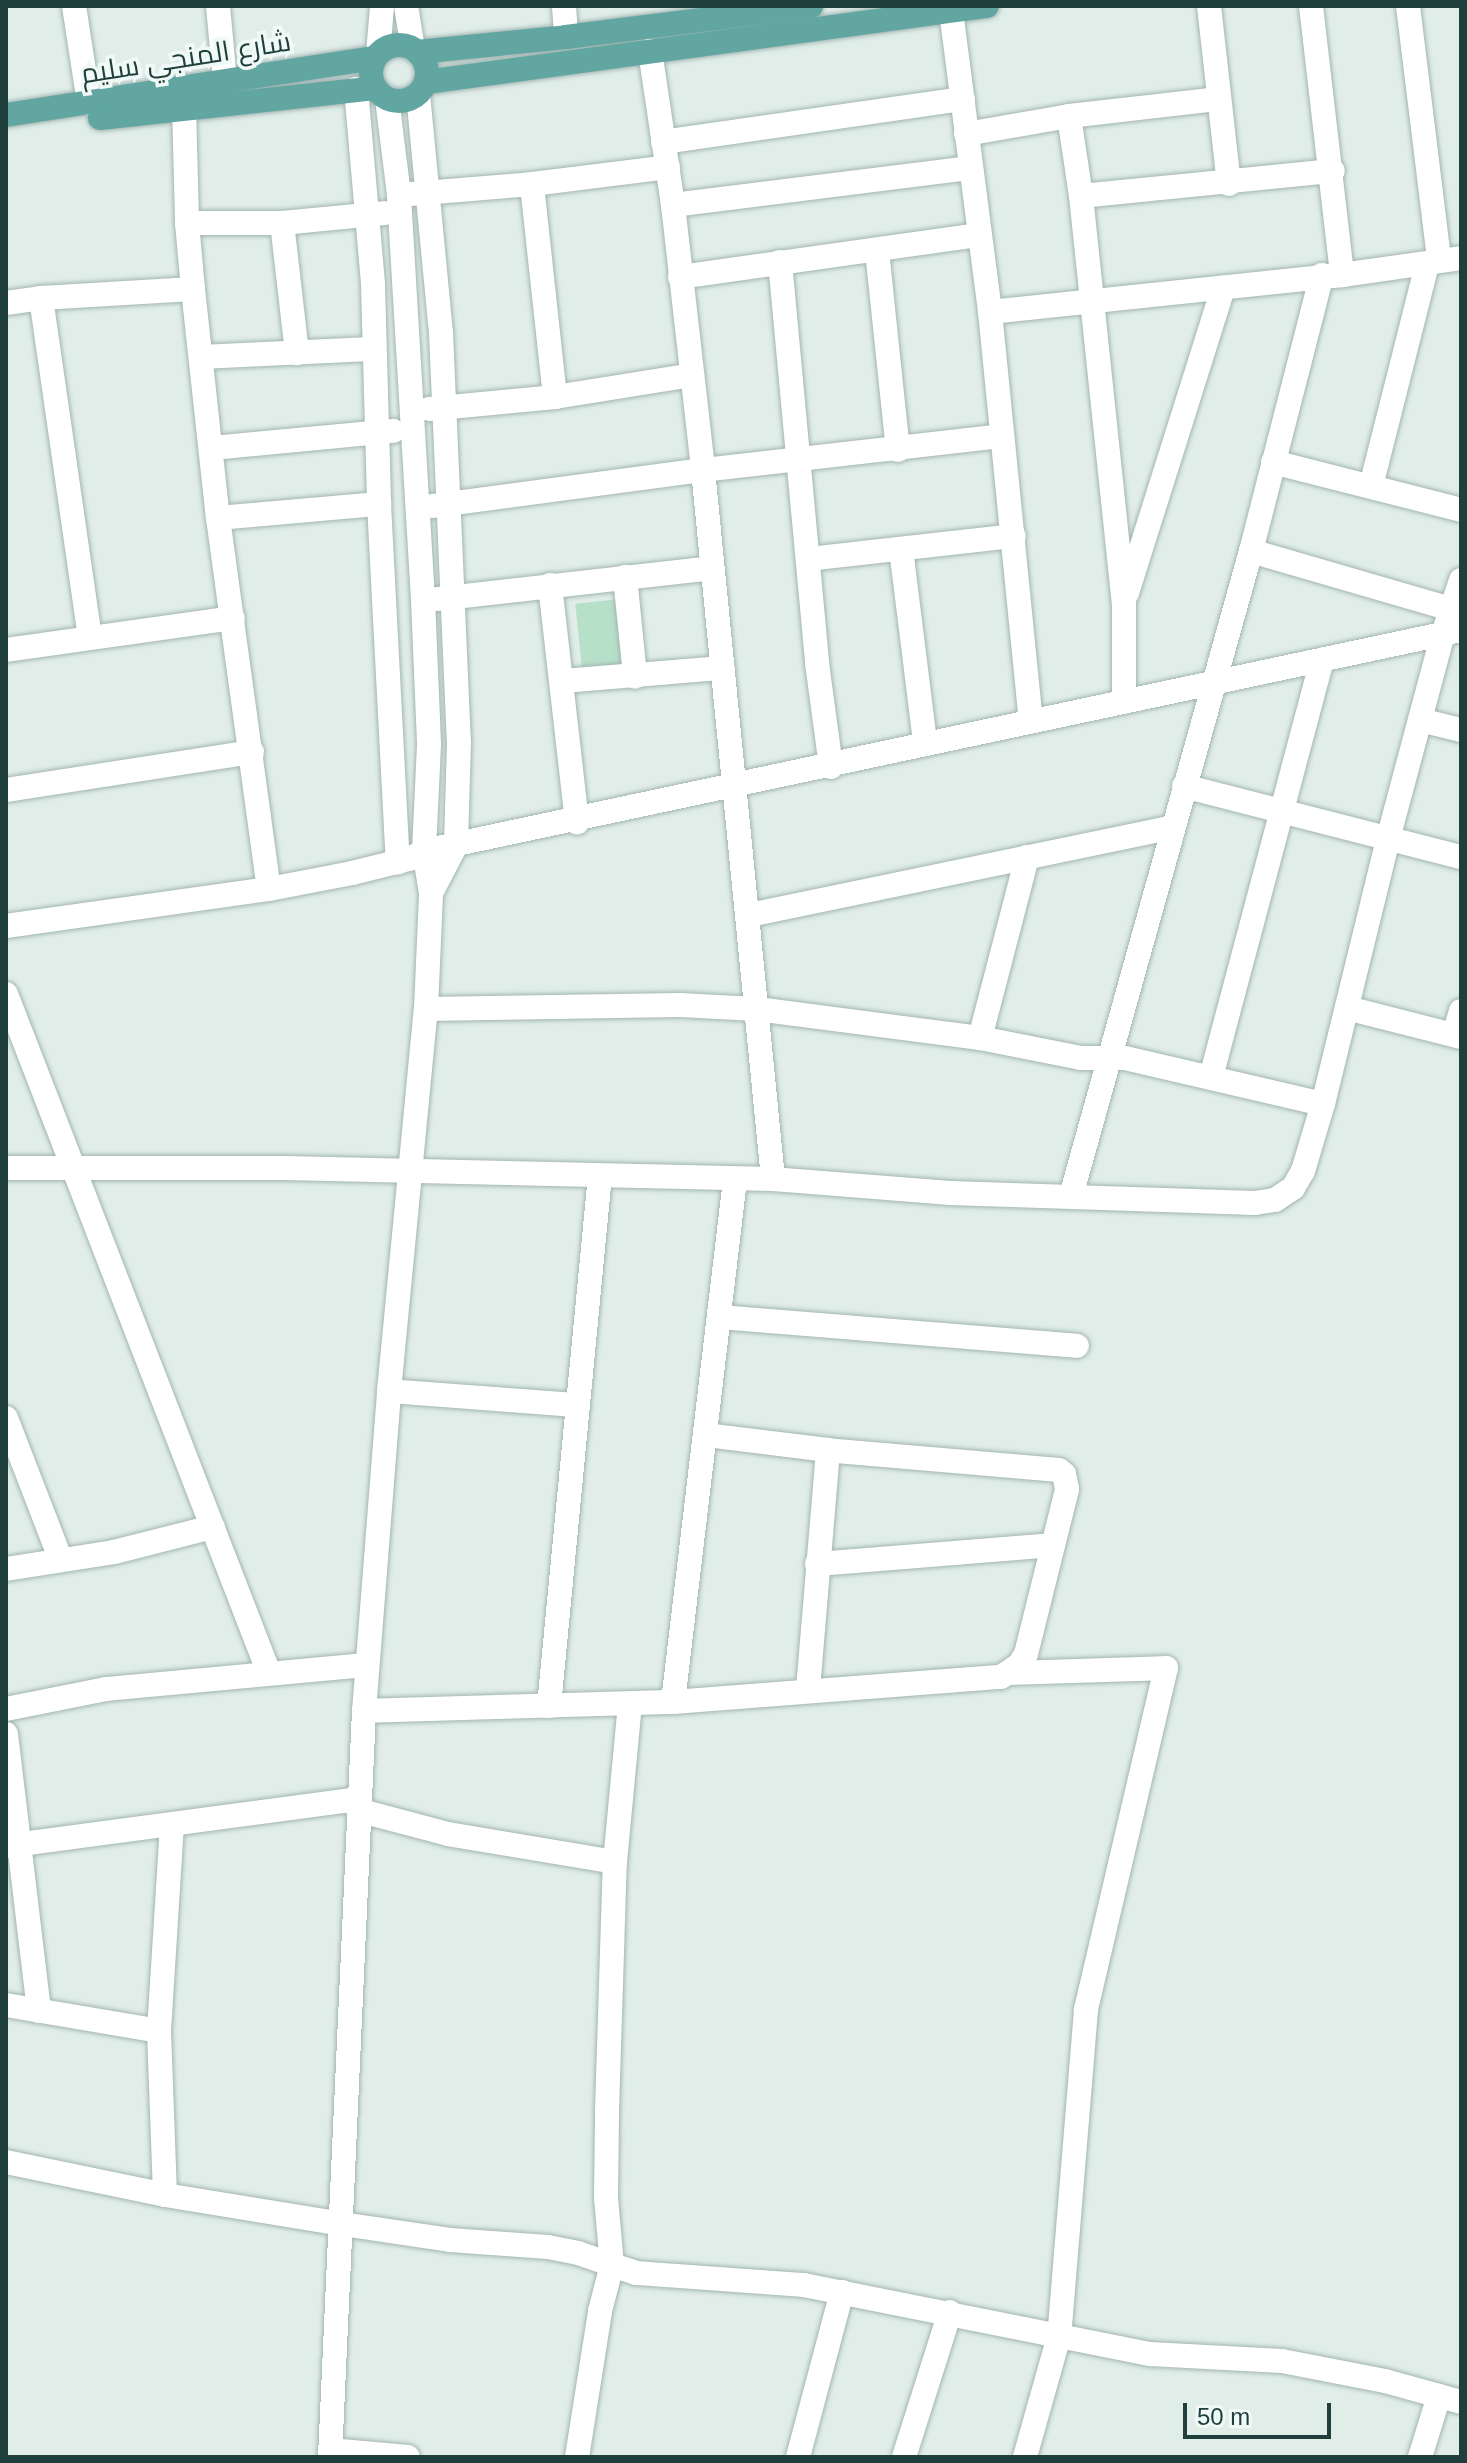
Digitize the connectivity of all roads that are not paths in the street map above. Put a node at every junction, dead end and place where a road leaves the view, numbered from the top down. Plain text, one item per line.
1 (74, 6) edge
2 (218, 6) edge
3 (382, 6) edge
4 (406, 6) edge
5 (564, 6) edge
6 (811, 6) edge
7 (987, 6) edge
8 (1209, 6) edge
9 (1311, 6) edge
10 (1408, 6) edge
11 (951, 11) junction
12 (702, 13) edge
13 (566, 37) junction
14 (415, 50) junction
15 (650, 51) junction
16 (376, 56) junction
17 (225, 81) junction
18 (422, 88) junction
19 (373, 92) junction
20 (963, 99) junction
21 (1219, 99) junction
22 (89, 103) junction
23 (184, 106) junction
24 (6, 115) edge
25 (1069, 116) junction
26 (6, 130) edge
27 (966, 134) junction
28 (663, 142) junction
29 (668, 167) junction
30 (971, 168) junction
31 (1333, 171) junction
32 (532, 184) junction
33 (1229, 184) junction
34 (427, 193) junction
35 (1081, 196) junction
36 (400, 204) junction
37 (673, 205) junction
38 (369, 215) junction
39 (187, 223) junction
40 (282, 223) junction
41 (978, 235) junction
42 (877, 251) junction
43 (1442, 261) edge
44 (780, 262) junction
45 (1332, 275) junction
46 (680, 277) junction
47 (1223, 288) junction
48 (193, 289) junction
49 (41, 298) junction
50 (1091, 299) junction
51 (6, 303) edge
52 (990, 312) junction
53 (374, 349) junction
54 (297, 353) junction
55 (202, 357) junction
56 (692, 375) junction
57 (555, 397) junction
58 (444, 408) junction
59 (411, 420) junction
60 (377, 431) junction
61 (1002, 436) junction
62 (212, 448) junction
63 (898, 450) junction
64 (801, 459) junction
65 (1273, 462) junction
66 (703, 470) junction
67 (1371, 486) junction
68 (379, 504) junction
69 (447, 505) junction
70 (417, 507) junction
71 (1461, 510) edge
72 (218, 518) junction
73 (1014, 536) junction
74 (901, 549) junction
75 (1251, 551) junction
76 (808, 559) junction
77 (712, 568) junction
78 (625, 577) junction
79 (1461, 580) edge
80 (550, 585) junction
81 (453, 597) junction
82 (423, 600) junction
83 (1124, 603) junction
84 (233, 618) junction
85 (1452, 624) edge
86 (90, 637) junction
87 (6, 650) edge
88 (1322, 660) junction
89 (722, 668) junction
90 (635, 676) junction
91 (563, 681) junction
92 (1211, 684) junction
93 (1124, 700) junction
94 (1031, 720) junction
95 (1420, 720) junction
96 (1461, 730) edge
97 (925, 743) junction
98 (252, 752) junction
99 (831, 767) junction
100 (734, 786) junction
101 (1184, 786) junction
102 (6, 790) edge
103 (1281, 811) junction
104 (577, 822) junction
105 (1173, 827) junction
106 (1388, 839) junction
107 (456, 845) junction
108 (424, 851) junction
109 (1027, 857) junction
110 (1461, 857) edge
111 (398, 862) junction
112 (269, 889) junction
113 (431, 893) junction
114 (749, 915) junction
115 (6, 926) edge
116 (6, 994) edge
117 (1347, 1008) junction
118 (426, 1009) junction
119 (757, 1009) junction
120 (1461, 1011) edge
121 (1458, 1036) edge
122 (980, 1038) junction
123 (1111, 1057) junction
124 (1211, 1077) junction
125 (1323, 1104) junction
126 (6, 1168) edge
127 (76, 1170) junction
128 (410, 1170) junction
129 (600, 1175) junction
130 (773, 1179) junction
131 (735, 1180) junction
132 (1071, 1196) junction
133 (719, 1317) junction
134 (1077, 1346) dead end
135 (389, 1391) junction
136 (576, 1405) junction
137 (6, 1418) edge
138 (705, 1435) junction
139 (11, 1446) edge
140 (828, 1450) junction
141 (213, 1527) junction
142 (1051, 1545) junction
143 (60, 1558) junction
144 (817, 1564) junction
145 (6, 1569) edge
146 (367, 1665) junction
147 (269, 1673) junction
148 (1011, 1673) junction
149 (808, 1689) junction
150 (673, 1702) junction
151 (630, 1704) junction
152 (549, 1706) junction
153 (6, 1709) edge
154 (364, 1711) junction
155 (6, 1734) edge
156 (358, 1804) junction
157 (172, 1824) junction
158 (11, 1845) edge
159 (615, 1862) junction
160 (6, 2005) edge
161 (39, 2011) junction
162 (159, 2031) junction
163 (6, 2162) edge
164 (165, 2195) junction
165 (342, 2224) junction
166 (612, 2265) junction
167 (842, 2292) junction
168 (950, 2312) junction
169 (1059, 2336) junction
170 (1450, 2399) edge
171 (330, 2454) edge
172 (408, 2457) edge
173 (577, 2457) edge
174 (798, 2457) edge
175 (904, 2457) edge
176 (1025, 2457) edge
177 (1420, 2457) edge

1 - 22 street
2 - 17 street
3 - 16 street
4 - 14 street
5 - 13 street
6 - 12 main road
7 - 11 main road
8 - 21 street
9 - 31 street
10 - 43 street
11 - 15 main road
11 - 20 street
12 - 13 main road
13 - 14 main road
14 - 16 main road
14 - 18 main road
15 - 18 main road
15 - 28 street
16 - 17 main road, شارع المنجي سليم
16 - 19 main road
17 - 22 main road, شارع المنجي سليم
18 - 19 main road
18 - 34 street
19 - 23 main road, شارع المنجي سليم
19 - 36 street
19 - 38 street
20 - 27 street
20 - 28 street
21 - 25 street
21 - 33 street
22 - 24 main road, شارع المنجي سليم
23 - 26 main road, شارع المنجي سليم
23 - 39 street
25 - 27 street
25 - 35 street
27 - 30 street
28 - 29 street
29 - 32 street
29 - 37 street
30 - 37 street
30 - 41 street
31 - 33 street
31 - 45 street
32 - 34 street
32 - 57 street
33 - 35 street
34 - 36 street
34 - 58 street
35 - 50 street
36 - 38 street
36 - 59 street
37 - 46 street
38 - 40 street
38 - 53 street
39 - 40 street
39 - 48 street
40 - 54 street
41 - 42 street
41 - 52 street
42 - 44 street
42 - 63 street
43 - 45 street
43 - 67 street
44 - 46 street
44 - 64 street
45 - 47 street
45 - 65 street
46 - 56 street
47 - 50 street
47 - 83 street
48 - 49 street
48 - 55 street
49 - 51 street
49 - 86 street
50 - 52 street
50 - 83 street
52 - 61 street
53 - 54 street
53 - 60 street
54 - 55 street
55 - 62 street
56 - 57 street
56 - 66 street
57 - 58 street
58 - 59 street
58 - 69 street
59 - 60 street
59 - 70 street
60 - 62 street
60 - 68 street
61 - 63 street
61 - 73 street
62 - 72 street
63 - 64 street
64 - 66 street
64 - 76 street
65 - 67 street
65 - 75 street
66 - 69 street
66 - 77 street
67 - 71 street
68 - 72 street
68 - 111 street
69 - 70 street
69 - 81 street
70 - 82 street
72 - 84 street
73 - 74 street
73 - 94 street
74 - 76 street
74 - 97 street
75 - 85 street
75 - 92 street
76 - 99 street
77 - 78 street
77 - 89 street
78 - 80 street
78 - 90 street
79 - 85 street
80 - 81 street
80 - 91 street
81 - 82 street
81 - 107 street
82 - 108 street
83 - 93 street
84 - 86 street
84 - 98 street
85 - 88 street
85 - 95 street
86 - 87 street
88 - 92 street
88 - 103 street
89 - 90 street
89 - 100 street
90 - 91 street
91 - 104 street
92 - 93 street
92 - 101 street
93 - 94 street
94 - 97 street
95 - 96 street
95 - 106 street
97 - 99 street
98 - 102 street
98 - 112 street
99 - 100 street
100 - 104 street
100 - 114 street
101 - 103 street
101 - 105 street
103 - 106 street
103 - 124 street
104 - 107 street
105 - 109 street
105 - 123 street
106 - 110 street
106 - 117 street
107 - 108 street
107 - 113 street
108 - 111 street
108 - 113 street
109 - 114 street
109 - 122 street
111 - 112 street
112 - 115 street
113 - 118 street
114 - 119 street
116 - 127 street
117 - 121 street
117 - 125 street
118 - 119 street
118 - 128 street
119 - 122 street
119 - 130 street
120 - 121 street
122 - 123 street
123 - 124 street
123 - 132 street
124 - 125 street
125 - 132 street
126 - 127 street
127 - 128 street
127 - 141 street
128 - 129 street
128 - 135 street
129 - 131 street
129 - 136 street
130 - 131 street
130 - 132 street
131 - 133 street
133 - 134 street
133 - 138 street
135 - 136 street
135 - 146 street
136 - 152 street
137 - 139 street
138 - 140 street
138 - 150 street
139 - 143 street
140 - 142 street
140 - 144 street
141 - 143 street
141 - 147 street
142 - 144 street
142 - 148 street
143 - 145 street
144 - 149 street
146 - 147 street
146 - 154 street
147 - 153 street
148 - 149 street
148 - 169 street
149 - 150 street
150 - 151 street
151 - 152 street
151 - 159 street
152 - 154 street
154 - 156 street
155 - 158 street
156 - 157 street
156 - 159 street
156 - 165 street
157 - 158 street
157 - 162 street
158 - 161 street
159 - 166 street
160 - 161 street
161 - 162 street
162 - 164 street
163 - 164 street
164 - 165 street
165 - 166 street
165 - 171 street
166 - 167 street
166 - 173 street
167 - 168 street
167 - 174 street
168 - 169 street
168 - 175 street
169 - 170 street
169 - 176 street
170 - 177 street
171 - 172 street

